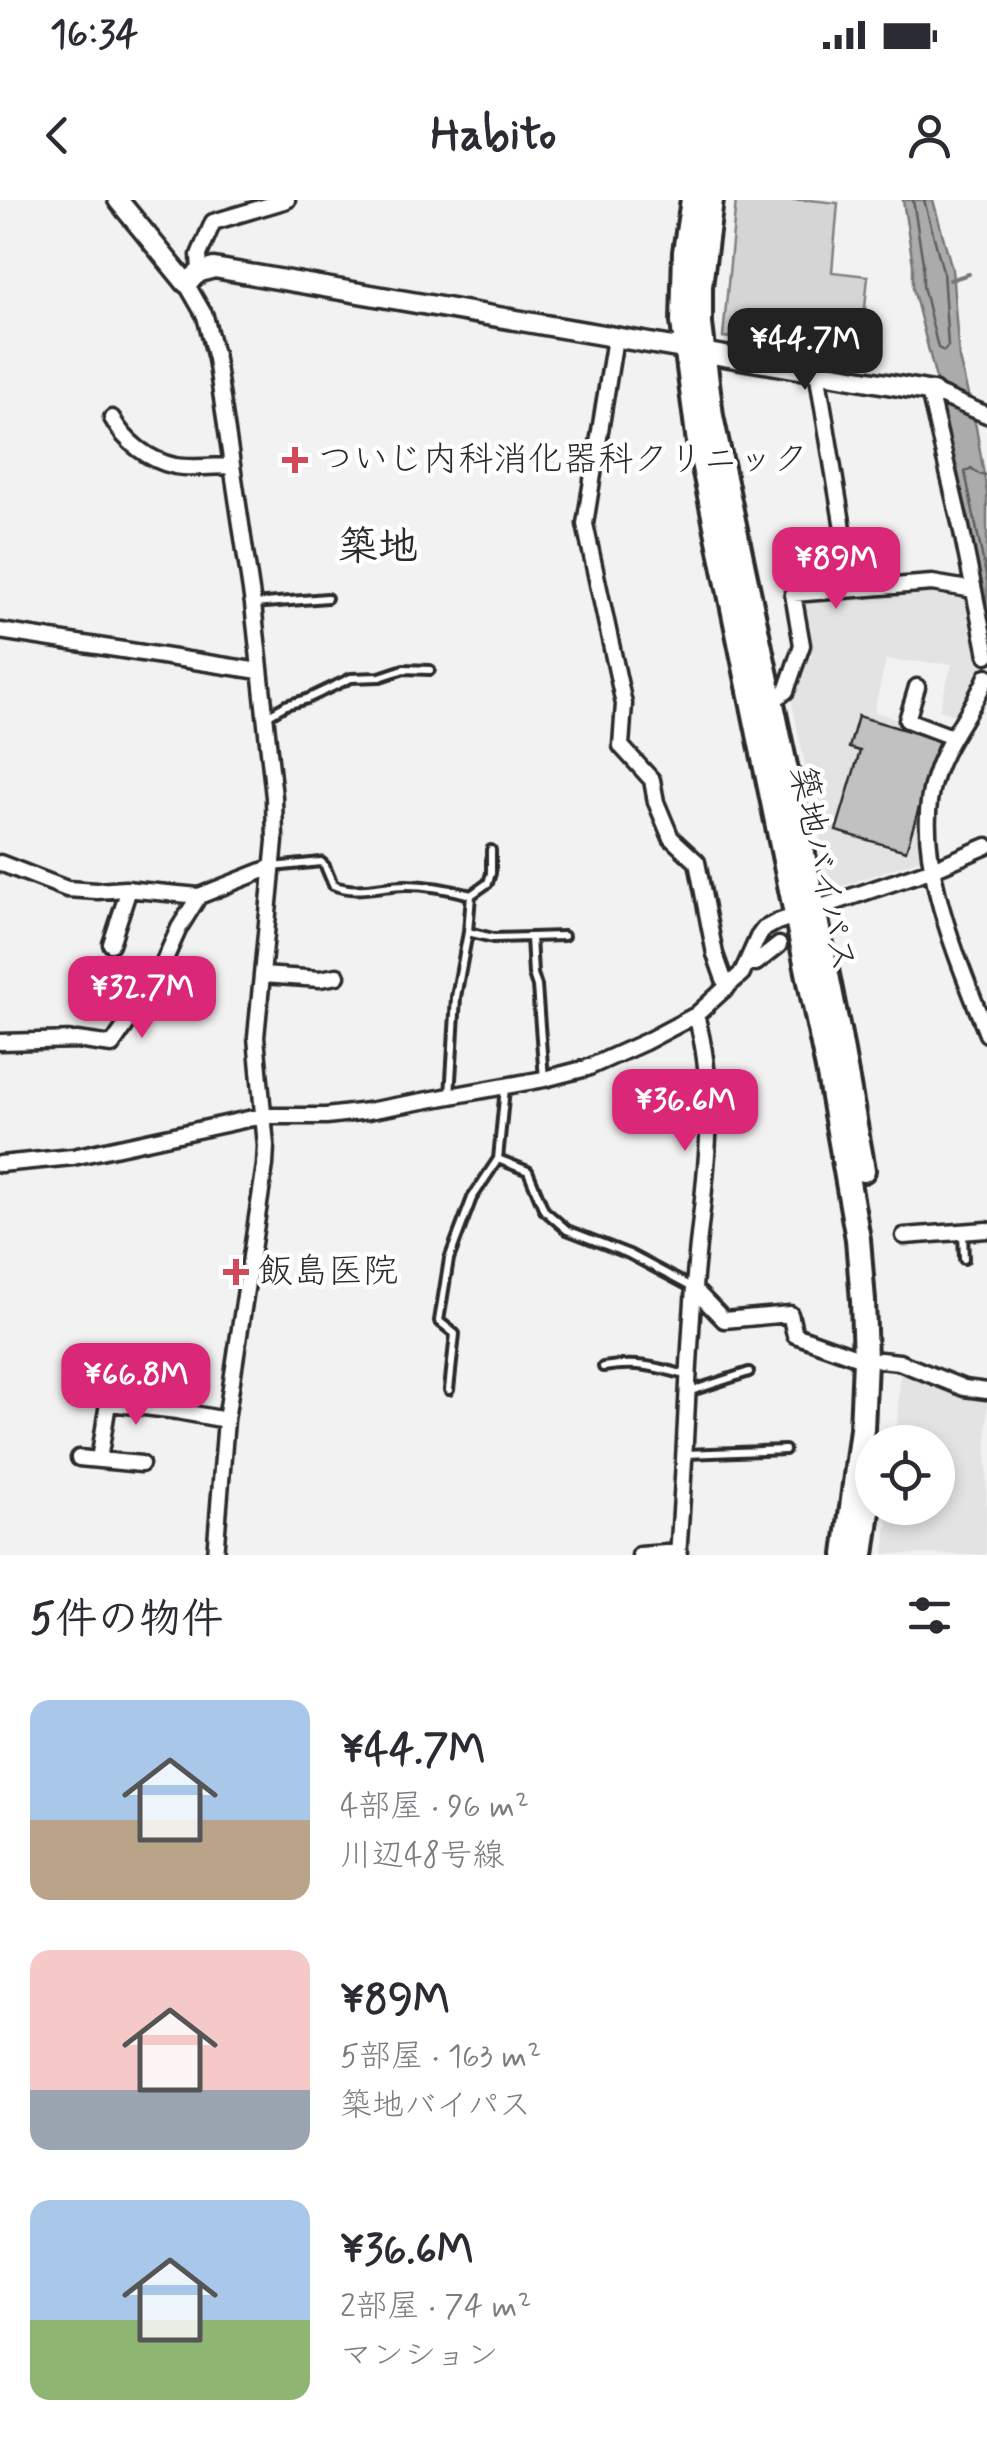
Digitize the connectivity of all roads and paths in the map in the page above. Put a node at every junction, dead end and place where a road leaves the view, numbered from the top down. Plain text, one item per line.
1 (118, 200) edge
2 (286, 200) edge
3 (693, 200) edge
4 (711, 200) edge
5 (193, 277) junction
6 (614, 338) junction
7 (694, 350) junction
8 (816, 371) junction
9 (931, 392) junction
10 (987, 416) edge
11 (112, 418) dead end
12 (232, 466) junction
13 (854, 589) junction
14 (974, 590) junction
15 (327, 598) dead end
16 (252, 604) junction
17 (0, 631) edge
18 (987, 655) edge
19 (430, 670) dead end
20 (259, 671) junction
21 (987, 676) edge
22 (917, 686) dead end
23 (772, 702) junction
24 (264, 718) junction
25 (952, 736) junction
26 (987, 846) edge
27 (491, 850) dead end
28 (0, 863) edge
29 (272, 867) junction
30 (933, 869) junction
31 (128, 889) junction
32 (470, 895) junction
33 (200, 896) junction
34 (805, 914) junction
35 (468, 932) junction
36 (531, 936) junction
37 (564, 936) dead end
38 (111, 944) dead end
39 (780, 946) dead end
40 (747, 963) junction
41 (262, 975) junction
42 (337, 976) dead end
43 (727, 988) junction
44 (696, 1015) junction
45 (987, 1034) edge
46 (0, 1042) edge
47 (544, 1079) junction
48 (505, 1087) junction
49 (450, 1097) junction
50 (262, 1116) junction
51 (498, 1159) junction
52 (0, 1164) edge
53 (987, 1230) edge
54 (963, 1233) junction
55 (904, 1236) dead end
56 (964, 1259) dead end
57 (694, 1289) junction
58 (872, 1360) junction
59 (81, 1364) dead end
60 (603, 1367) dead end
61 (748, 1372) dead end
62 (689, 1376) junction
63 (449, 1390) dead end
64 (987, 1391) edge
65 (688, 1392) junction
66 (128, 1406) junction
67 (226, 1420) junction
68 (874, 1425) edge
69 (785, 1450) dead end
70 (684, 1454) junction
71 (79, 1458) dead end
72 (99, 1460) junction
73 (142, 1464) dead end
74 (866, 1525) edge
75 (678, 1554) edge
76 (215, 1555) edge
77 (640, 1555) edge
78 (846, 1555) edge
79 (862, 1555) edge

1 - 5 street
2 - 5 street
3 - 7 highway, 築地バイパス
4 - 7 highway, 築地バイパス
5 - 6 street
5 - 12 street
6 - 7 street
6 - 43 street
7 - 8 street
7 - 23 highway, 築地バイパス
7 - 34 highway, 築地バイパス
8 - 9 street
8 - 13 street
9 - 10 street
9 - 14 street
11 - 12 street
12 - 16 street
13 - 14 street
13 - 23 street
14 - 18 street
15 - 16 lane
16 - 20 street
17 - 20 street
19 - 24 lane
20 - 24 street
21 - 25 street
22 - 25 street
23 - 34 highway, 築地バイパス
24 - 29 street
25 - 30 street
26 - 30 street
27 - 32 lane
28 - 31 street
29 - 32 lane
29 - 33 street
29 - 41 street
30 - 34 street
30 - 45 street
31 - 33 street
31 - 38 street
32 - 35 lane
33 - 46 street
34 - 40 street
34 - 58 highway, 築地バイパス
35 - 36 lane
35 - 49 lane
36 - 37 lane
36 - 47 lane
39 - 40 street
40 - 43 street
41 - 42 street
41 - 50 street
43 - 44 street
44 - 47 street
44 - 57 street
47 - 48 street
48 - 49 street
48 - 51 lane
49 - 50 street
50 - 52 street
50 - 67 street
51 - 57 lane
51 - 63 lane
53 - 54 street
54 - 55 street
54 - 56 lane
57 - 58 street
57 - 62 street
58 - 64 street
58 - 68 highway, 築地バイパス
58 - 78 highway, 築地バイパス
59 - 66 street
60 - 62 lane
61 - 65 lane
62 - 65 street
65 - 70 street
66 - 67 street
66 - 72 street
67 - 76 street
69 - 70 lane
70 - 75 street
71 - 72 street
72 - 73 street
74 - 79 highway
75 - 77 street

